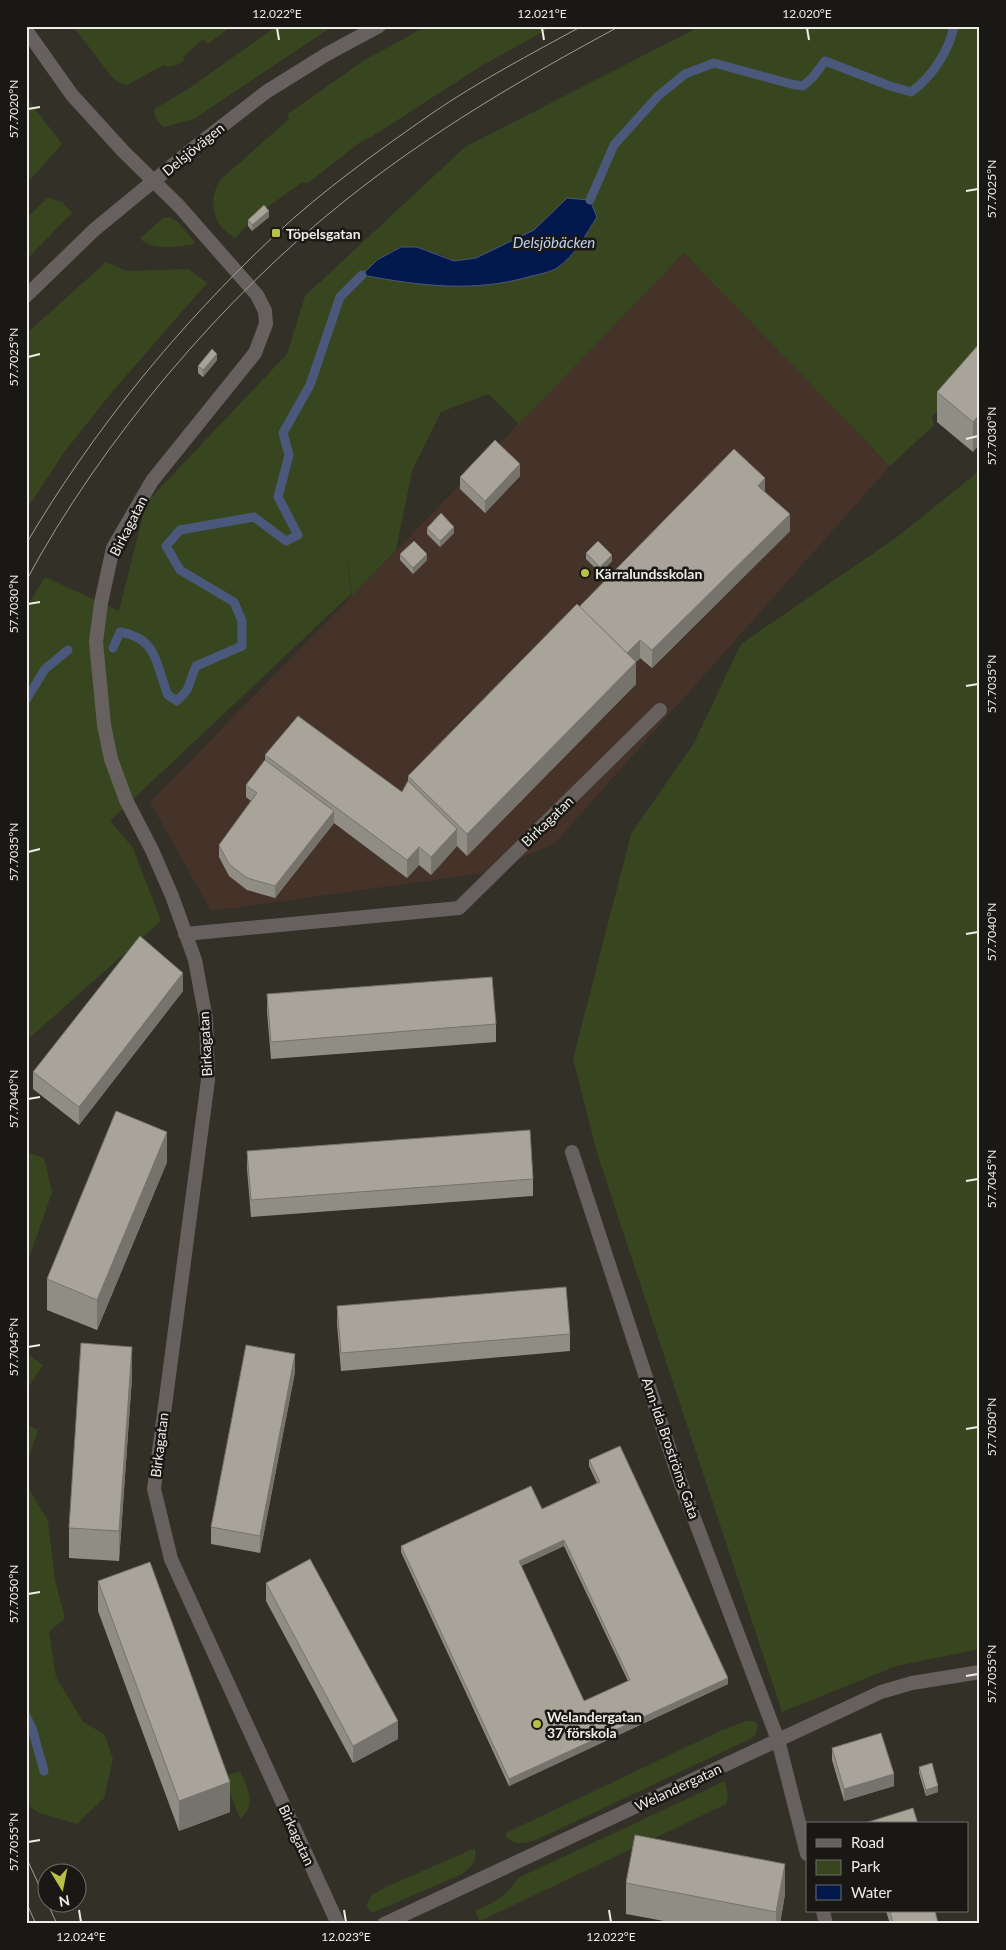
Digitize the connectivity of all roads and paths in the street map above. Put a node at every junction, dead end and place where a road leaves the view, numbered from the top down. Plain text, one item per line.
1 (379, 26) edge
2 (26, 30) edge
3 (153, 182) junction
4 (26, 296) edge
5 (660, 710) dead end
6 (185, 934) junction
7 (572, 1152) dead end
8 (980, 1672) edge
9 (778, 1740) junction
10 (806, 1850) edge
11 (338, 1924) edge
12 (384, 1924) edge

1 - 3 street, Delsjövägen
2 - 3 street
3 - 4 street, Delsjövägen
3 - 6 street, Birkagatan
5 - 6 street, Birkagatan
6 - 11 street, Birkagatan
7 - 9 street, Ann-Ida Broströms Gata
8 - 9 street, Welandergatan
9 - 10 street, Ann-Ida Broströms Gata
9 - 12 street, Welandergatan

